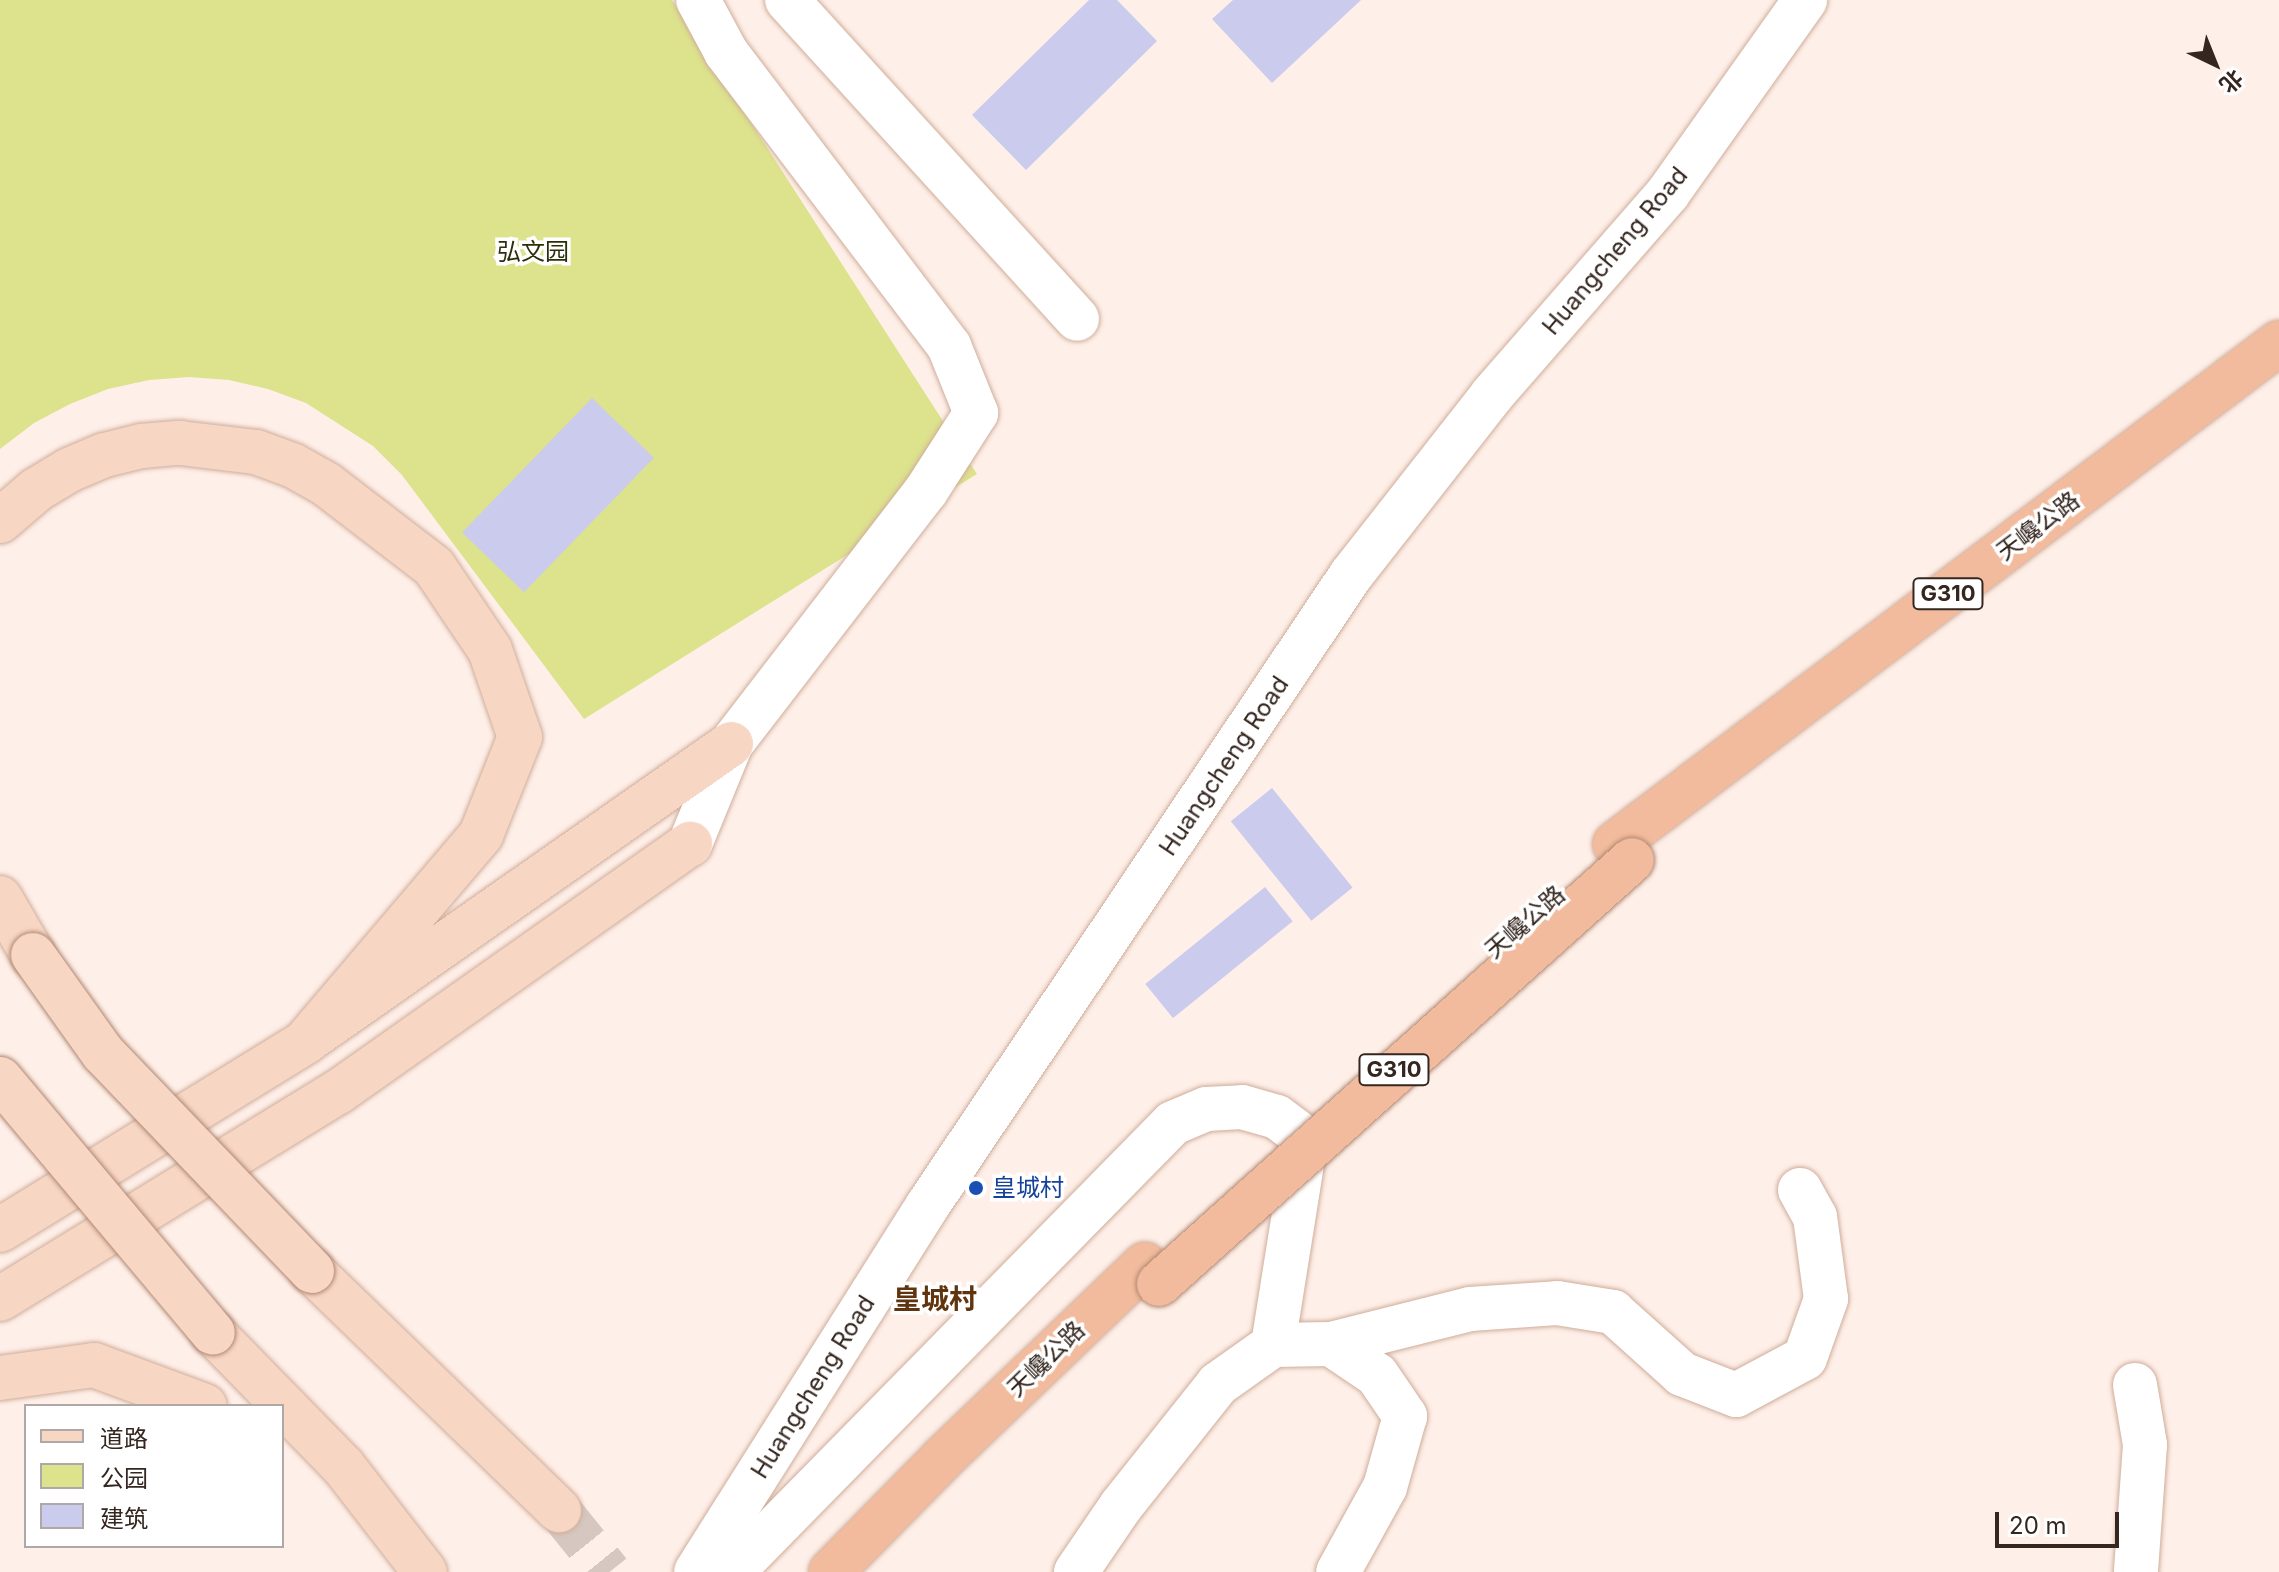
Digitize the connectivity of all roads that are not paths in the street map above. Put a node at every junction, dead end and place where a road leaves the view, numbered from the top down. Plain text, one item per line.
1 (698, 0) edge
2 (787, 0) edge
3 (1805, 0) edge
4 (1077, 319) dead end
5 (2279, 343) edge
6 (2279, 381) edge
7 (0, 521) edge
8 (731, 744) junction
9 (690, 844) joint
10 (1624, 852) junction
11 (0, 898) edge
12 (305, 1042) junction
13 (0, 1079) edge
14 (338, 1092) junction
15 (1800, 1190) dead end
16 (0, 1230) edge
17 (1152, 1274) junction
18 (0, 1299) edge
19 (1331, 1344) junction
20 (1273, 1345) junction
21 (0, 1378) edge
22 (2135, 1385) dead end
23 (200, 1404) edge
24 (282, 1404) edge
25 (284, 1406) edge
26 (284, 1440) edge
27 (343, 1466) junction
28 (559, 1510) tunnel mouth
29 (425, 1572) edge
30 (696, 1572) edge
31 (732, 1572) edge
32 (831, 1572) edge
33 (864, 1572) edge
34 (1076, 1572) edge
35 (1338, 1572) edge
36 (2136, 1572) edge

1 - 8 street
2 - 4 street
3 - 30 street, Huangcheng Road
5 - 10 highway, 天巉公路 / G310
6 - 10 highway, 天巉公路 / G310
7 - 12 main road
8 - 9 street
8 - 12 main road
9 - 14 main road
10 - 17 highway, 天巉公路 / G310
11 - 28 main road, bridge
12 - 14 main road
12 - 16 main road
13 - 24 main road, bridge
14 - 18 main road
15 - 19 street
17 - 32 highway, 天巉公路 / G310
17 - 33 highway, 天巉公路 / G310
19 - 20 street
19 - 35 street
20 - 31 street
20 - 34 street
21 - 23 main road
22 - 36 street
25 - 27 main road, bridge
26 - 27 main road
27 - 29 main road

